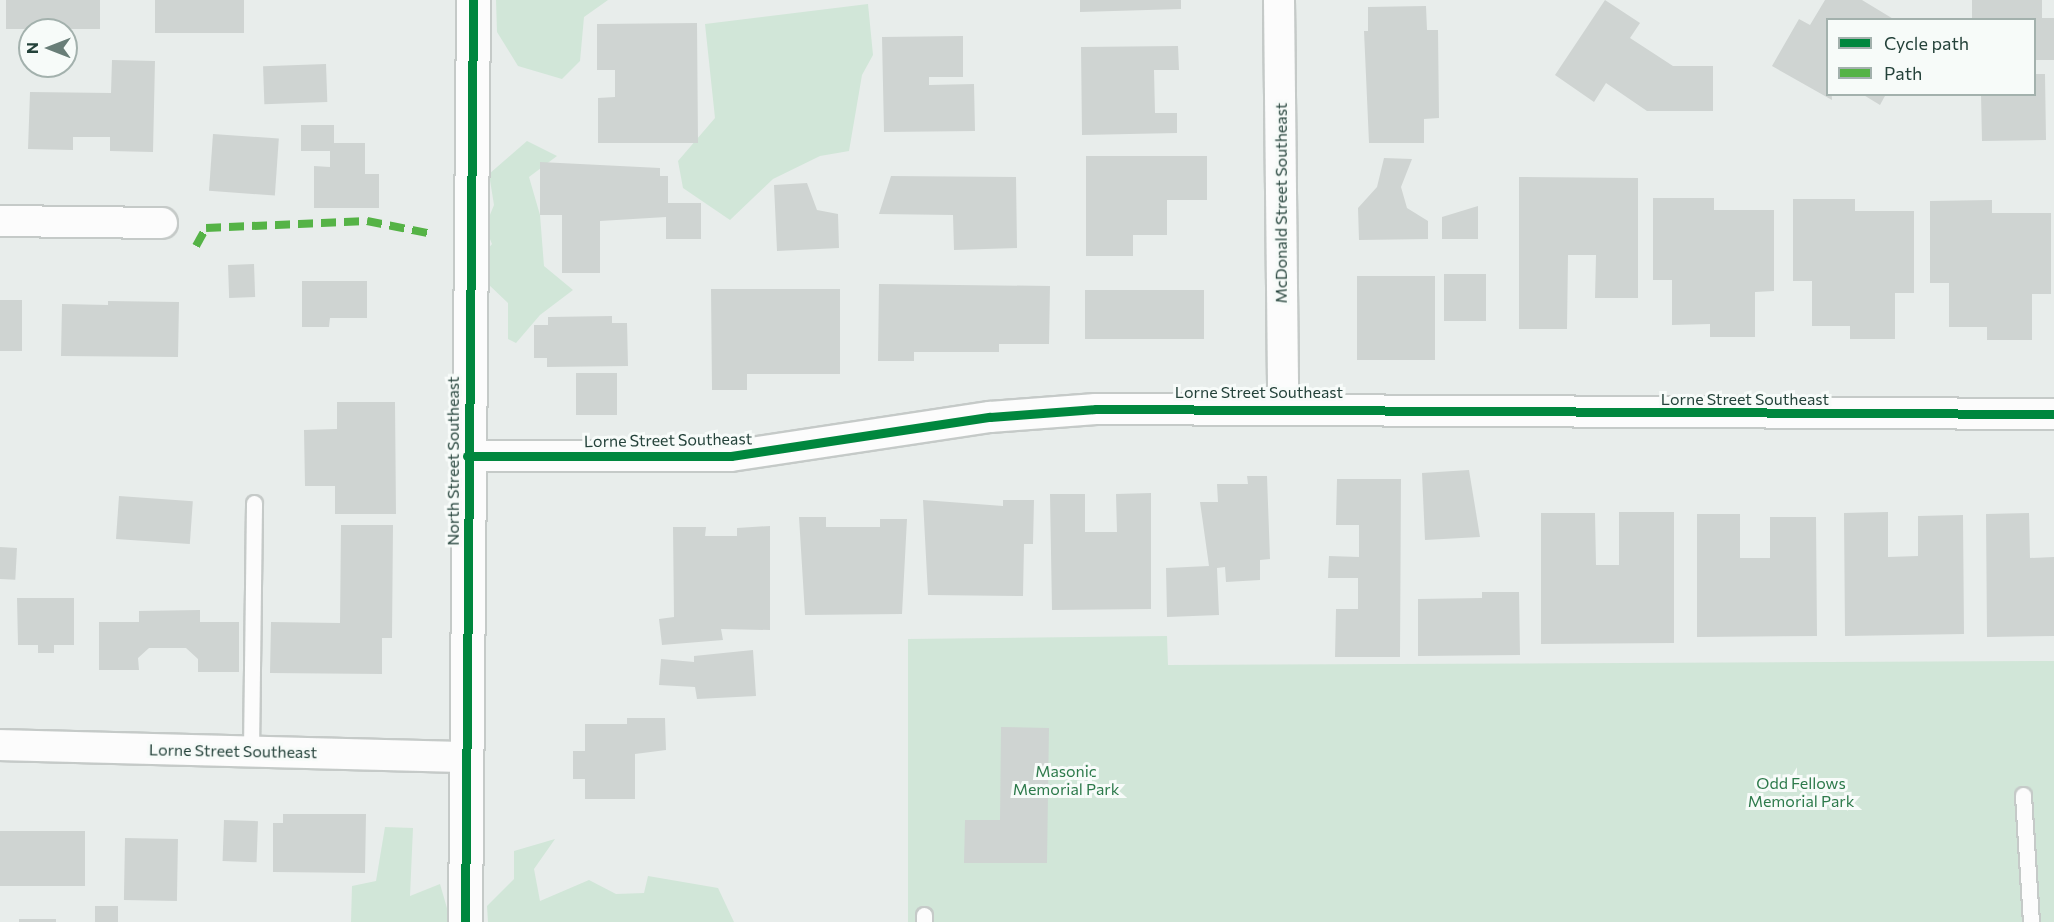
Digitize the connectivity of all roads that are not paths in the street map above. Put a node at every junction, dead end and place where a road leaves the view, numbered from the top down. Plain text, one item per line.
1 (473, 0) edge
2 (1279, 0) edge
3 (0, 221) edge
4 (162, 223) dead end
5 (1283, 406) junction
6 (2054, 414) edge
7 (467, 456) junction
8 (254, 503) dead end
9 (0, 746) edge
10 (251, 751) junction
11 (466, 757) junction
12 (2023, 795) dead end
13 (465, 922) edge
14 (2031, 922) edge

1 - 7 street, North Street Southeast
2 - 5 street, McDonald Street Southeast
3 - 4 street
5 - 6 street, Lorne Street Southeast
5 - 7 street, Lorne Street Southeast
7 - 11 street, North Street Southeast
8 - 10 lane
9 - 10 street, Lorne Street Southeast
10 - 11 street, Lorne Street Southeast
11 - 13 street, North Street Southeast
12 - 14 lane

